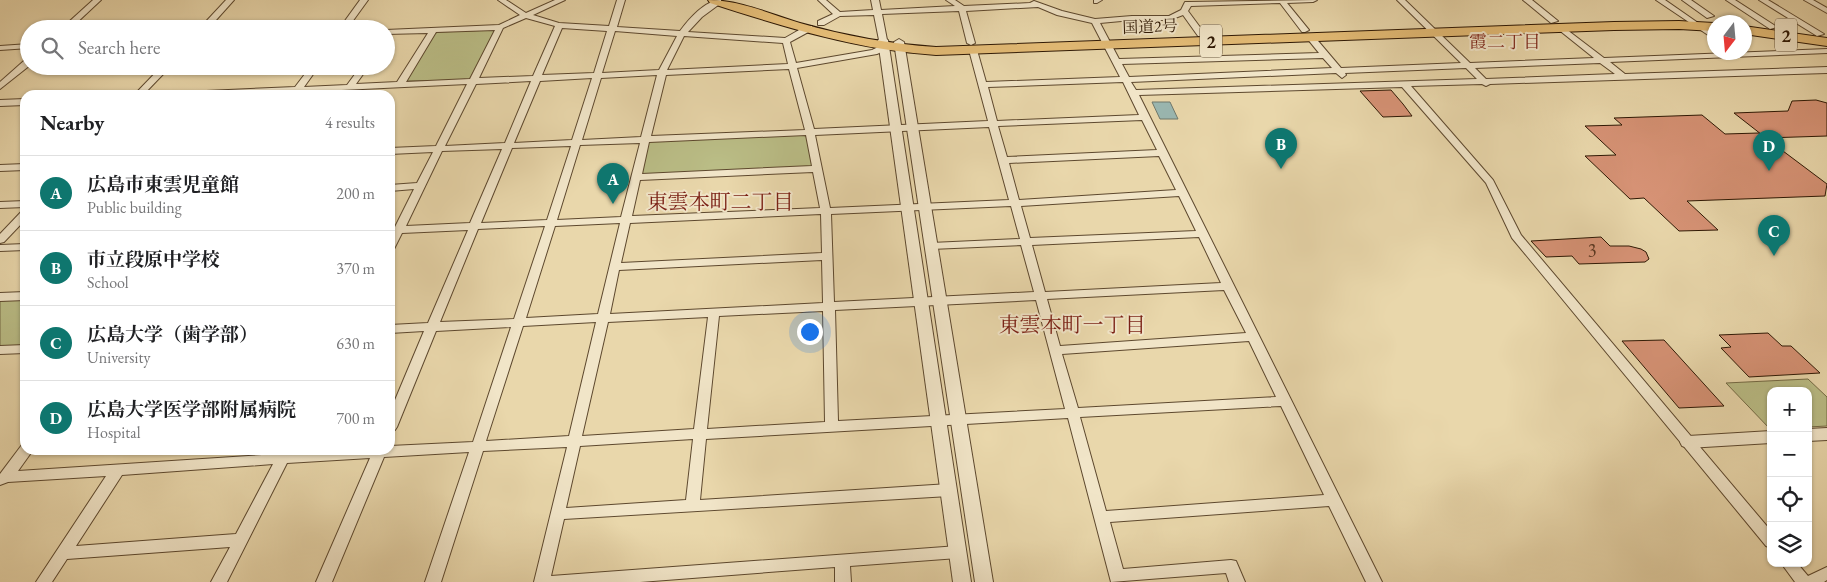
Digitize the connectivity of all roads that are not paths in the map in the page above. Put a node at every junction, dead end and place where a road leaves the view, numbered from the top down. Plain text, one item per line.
1 (97, 0) edge
2 (230, 0) edge
3 (364, 0) edge
4 (502, 0) edge
5 (561, 0) edge
6 (622, 0) edge
7 (744, 0) edge
8 (822, 0) edge
9 (875, 0) edge
10 (950, 0) edge
11 (1028, 0) edge
12 (1281, 0) edge
13 (1313, 0) edge
14 (1401, 0) edge
15 (1527, 0) edge
16 (1660, 0) edge
17 (1686, 0) edge
18 (1730, 0) edge
19 (1763, 0) edge
20 (1808, 0) edge
21 (716, 1) edge
22 (1039, 4) junction
23 (1187, 5) edge
24 (962, 8) junction
25 (1827, 11) edge
26 (876, 12) junction
27 (838, 14) junction
28 (525, 16) junction
29 (1707, 18) edge
30 (75, 20) edge
31 (211, 20) edge
32 (350, 20) edge
33 (1095, 21) junction
34 (1707, 22) edge
35 (1693, 23) junction
36 (1707, 23) edge
37 (559, 25) junction
38 (1558, 25) junction
39 (1752, 25) edge
40 (815, 26) junction
41 (500, 27) junction
42 (1772, 27) junction
43 (613, 28) junction
44 (1431, 29) junction
45 (433, 30) junction
46 (1752, 31) edge
47 (395, 32) edge
48 (683, 33) junction
49 (1707, 33) edge
50 (1201, 34) junction
51 (1308, 34) junction
52 (1825, 37) edge
53 (786, 40) junction
54 (1106, 41) junction
55 (892, 44) junction
56 (20, 47) edge
57 (972, 47) junction
58 (0, 48) edge
59 (1827, 52) edge
60 (1325, 54) junction
61 (1752, 54) edge
62 (1707, 56) edge
63 (1748, 60) edge
64 (1602, 61) junction
65 (1117, 62) junction
66 (794, 66) junction
67 (1469, 66) junction
68 (20, 69) edge
69 (1827, 70) edge
70 (1339, 71) junction
71 (662, 72) junction
72 (1765, 72) junction
73 (157, 75) edge
74 (308, 75) edge
75 (359, 75) edge
76 (598, 75) junction
77 (1623, 77) junction
78 (536, 78) junction
79 (1126, 79) junction
80 (474, 81) junction
81 (1486, 83) junction
82 (982, 84) junction
83 (1404, 84) junction
84 (400, 85) junction
85 (1351, 85) junction
86 (0, 86) edge
87 (350, 87) junction
88 (143, 90) edge
89 (297, 90) edge
90 (317, 90) edge
91 (1133, 94) junction
92 (20, 102) edge
93 (0, 103) edge
94 (1144, 117) junction
95 (993, 124) junction
96 (912, 127) junction
97 (896, 128) junction
98 (810, 132) junction
99 (645, 140) junction
100 (577, 143) junction
101 (508, 146) junction
102 (440, 149) junction
103 (395, 151) edge
104 (1161, 153) junction
105 (1002, 160) junction
106 (20, 167) edge
107 (0, 168) edge
108 (818, 169) junction
109 (636, 177) junction
110 (420, 186) junction
111 (395, 188) edge
112 (1181, 193) junction
113 (1014, 203) junction
114 (20, 204) edge
115 (0, 205) edge
116 (925, 206) junction
117 (907, 207) junction
118 (826, 211) junction
119 (20, 219) edge
120 (625, 220) junction
121 (551, 223) junction
122 (473, 226) junction
123 (395, 228) edge
124 (395, 230) edge
125 (1203, 234) junction
126 (0, 240) edge
127 (1024, 241) junction
128 (20, 246) edge
129 (931, 246) junction
130 (0, 248) edge
131 (828, 256) junction
132 (614, 267) junction
133 (1227, 286) junction
134 (20, 296) edge
135 (1040, 296) junction
136 (0, 297) edge
137 (940, 300) junction
138 (921, 301) junction
139 (829, 306) junction
140 (714, 312) junction
141 (603, 318) junction
142 (519, 322) junction
143 (432, 327) junction
144 (395, 329) edge
145 (1252, 338) junction
146 (20, 349) edge
147 (1056, 350) junction
148 (1, 351) edge
149 (1284, 401) junction
150 (1074, 414) junction
151 (395, 415) edge
152 (958, 419) junction
153 (938, 420) junction
154 (832, 426) junction
155 (700, 434) junction
156 (1827, 434) edge
157 (1812, 435) edge
158 (1767, 437) edge
159 (576, 442) junction
160 (1688, 442) junction
161 (478, 448) junction
162 (395, 451) edge
163 (22, 455) edge
164 (274, 455) edge
165 (284, 455) edge
166 (378, 455) edge
167 (118, 469) junction
168 (3, 478) edge
169 (949, 490) junction
170 (1332, 500) junction
171 (692, 506) junction
172 (558, 514) junction
173 (1101, 517) junction
174 (1767, 537) edge
175 (240, 540) junction
176 (958, 552) junction
177 (63, 553) junction
178 (842, 561) junction
179 (1791, 567) edge
180 (1827, 573) edge
181 (1118, 579) edge
182 (44, 582) edge
183 (219, 582) edge
184 (324, 582) edge
185 (433, 582) edge
186 (542, 582) edge
187 (552, 582) edge
188 (843, 582) edge
189 (962, 582) edge
190 (984, 582) edge
191 (1237, 582) edge
192 (1374, 582) edge
193 (1804, 582) edge
194 (1810, 582) edge

1 - 30 street
2 - 31 street
3 - 32 street
4 - 28 street
5 - 28 street
6 - 43 street
7 - 40 highway, 国道2号 / 2
8 - 27 street
9 - 26 street
10 - 24 street
11 - 22 street
12 - 13 street
12 - 23 street
12 - 51 street
14 - 44 street
15 - 38 street
16 - 35 street
17 - 29 street
18 - 42 street
19 - 52 street
20 - 25 street
21 - 40 highway, 国道2号 / 2
21 - 48 street
22 - 24 street
22 - 33 street
23 - 33 street
23 - 50 street
24 - 26 street
24 - 57 street
26 - 27 street
26 - 55 street
27 - 40 street
28 - 37 street
28 - 41 street
33 - 54 street
34 - 35 highway, 国道2号 / 2
35 - 36 highway, 国道2号 / 2
35 - 38 highway, 国道2号 / 2
35 - 49 street
37 - 43 street
37 - 78 street
38 - 44 highway, 国道2号 / 2
38 - 64 street
39 - 42 highway, 2
40 - 53 street
40 - 55 highway, 国道2号 / 2
41 - 45 street
41 - 80 street
42 - 52 highway, 2
43 - 48 street
43 - 76 street
44 - 51 highway, 国道2号 / 2
44 - 67 street
45 - 47 street
45 - 84 street
46 - 52 highway, 2
48 - 53 street
48 - 71 street
50 - 51 highway, 国道2号 / 2
50 - 54 highway, 国道2号 / 2
51 - 54 highway, 国道2号 / 2
51 - 60 street
53 - 66 street
54 - 57 highway, 国道2号 / 2
54 - 65 street
55 - 57 highway, 国道2号 / 2
55 - 66 street
55 - 96 street
55 - 97 street
56 - 58 street
57 - 82 street
59 - 61 street
60 - 65 street
60 - 70 street
62 - 64 street
63 - 72 street
64 - 67 street
64 - 77 street
65 - 79 street
66 - 71 street
66 - 98 street
67 - 70 street
67 - 81 street
68 - 86 street
69 - 72 street
70 - 79 street
70 - 85 street
71 - 76 street
71 - 99 street
72 - 77 street
73 - 88 street
74 - 89 street
75 - 87 street
76 - 78 street
76 - 100 street
77 - 81 street
78 - 80 street
78 - 101 street
79 - 82 street
79 - 91 street
80 - 84 street
80 - 102 street
81 - 83 street
82 - 95 street
83 - 85 street
83 - 160 street
84 - 87 street
85 - 91 street
87 - 90 street
91 - 94 street
92 - 93 street
94 - 95 street
94 - 104 street
95 - 96 street
95 - 105 street
96 - 97 street
96 - 116 street
97 - 98 street
97 - 117 street
98 - 99 street
98 - 108 street
99 - 100 street
99 - 109 street
100 - 101 street
100 - 121 street
101 - 102 street
101 - 122 street
102 - 103 street
102 - 110 street
104 - 105 street
104 - 112 street
105 - 113 street
106 - 107 street
108 - 109 street
108 - 118 street
109 - 120 street
110 - 111 street
110 - 123 street
112 - 113 street
112 - 125 street
113 - 116 street
113 - 127 street
114 - 115 street
116 - 117 street
116 - 129 street
117 - 118 street
117 - 138 street
118 - 120 street
118 - 131 street
119 - 126 street
120 - 121 street
120 - 132 street
121 - 122 street
121 - 142 street
122 - 124 street
122 - 143 street
125 - 127 street
125 - 133 street
127 - 129 street
127 - 135 street
128 - 130 street
129 - 137 street
131 - 132 street
131 - 139 street
132 - 141 street
133 - 135 street
133 - 145 street
134 - 136 street
135 - 137 street
135 - 147 street
137 - 138 street
137 - 152 street
138 - 139 street
138 - 153 street
139 - 140 street
139 - 154 street
140 - 141 street
140 - 155 street
141 - 142 street
141 - 159 street
142 - 143 street
142 - 161 street
143 - 144 street
143 - 151 street
145 - 147 street
145 - 149 street
146 - 148 street
147 - 150 street
149 - 150 street
149 - 170 street
150 - 152 street
150 - 173 street
152 - 153 street
152 - 190 street
153 - 154 street
153 - 169 street
154 - 155 street
155 - 159 street
155 - 171 street
156 - 157 street
158 - 160 street
159 - 161 street
159 - 172 street
160 - 174 street
161 - 162 street
161 - 185 street
163 - 168 street
164 - 167 street
165 - 175 street
166 - 184 street
167 - 168 street
167 - 177 street
169 - 171 street
169 - 176 street
170 - 173 street
170 - 192 street
171 - 172 street
172 - 186 street
173 - 181 street
175 - 177 street
175 - 183 street
176 - 178 street
176 - 189 street
177 - 182 street
178 - 187 street
178 - 188 street
179 - 193 street
180 - 194 street
181 - 191 street

